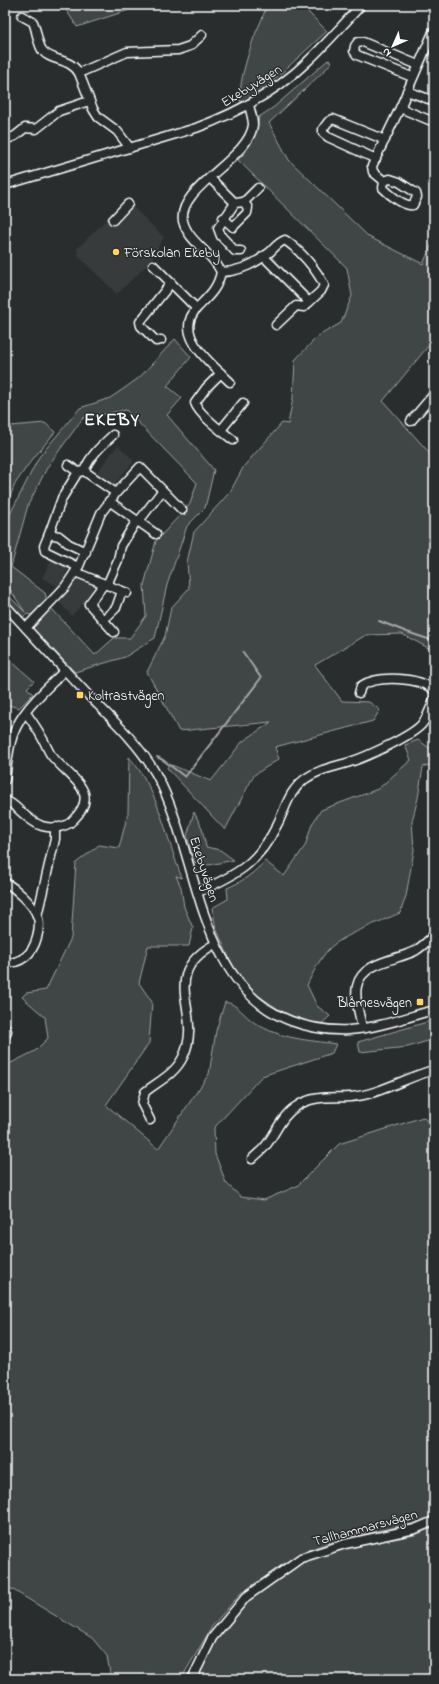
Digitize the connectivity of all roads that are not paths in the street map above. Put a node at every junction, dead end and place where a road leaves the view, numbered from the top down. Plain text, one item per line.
1 (361, 5) edge
2 (22, 16) dead end
3 (434, 30) edge
4 (202, 35) dead end
5 (418, 65) junction
6 (79, 73) junction
7 (412, 77) junction
8 (407, 91) junction
9 (89, 101) junction
10 (434, 101) edge
11 (248, 104) junction
12 (400, 108) junction
13 (434, 122) edge
14 (5, 140) edge
15 (385, 140) junction
16 (130, 148) junction
17 (376, 159) junction
18 (210, 178) junction
19 (384, 181) dead end
20 (5, 185) edge
21 (258, 188) dead end
22 (244, 202) junction
23 (235, 203) junction
24 (128, 204) dead end
25 (224, 218) junction
26 (113, 220) dead end
27 (241, 251) dead end
28 (266, 254) junction
29 (153, 265) dead end
30 (221, 272) junction
31 (171, 283) junction
32 (309, 302) junction
33 (196, 308) junction
34 (276, 325) dead end
35 (161, 340) dead end
36 (221, 373) junction
37 (230, 382) dead end
38 (434, 394) edge
39 (243, 403) dead end
40 (411, 421) dead end
41 (221, 430) junction
42 (113, 435) dead end
43 (233, 440) dead end
44 (68, 465) dead end
45 (81, 471) junction
46 (162, 491) junction
47 (116, 493) junction
48 (109, 501) junction
49 (182, 510) dead end
50 (138, 520) junction
51 (49, 534) junction
52 (156, 534) dead end
53 (86, 552) junction
54 (77, 570) junction
55 (106, 585) junction
56 (5, 605) edge
57 (104, 620) junction
58 (26, 628) junction
59 (114, 632) dead end
60 (65, 670) junction
61 (434, 690) edge
62 (359, 693) dead end
63 (434, 699) edge
64 (26, 713) junction
65 (5, 780) edge
66 (5, 800) edge
67 (55, 827) junction
68 (5, 882) edge
69 (198, 892) junction
70 (37, 916) junction
71 (434, 935) edge
72 (215, 944) junction
73 (5, 964) edge
74 (434, 1010) edge
75 (5, 1027) edge
76 (362, 1028) junction
77 (5, 1036) edge
78 (434, 1070) edge
79 (150, 1120) dead end
80 (252, 1159) dead end
81 (434, 1521) edge
82 (192, 1679) edge

1 - 11 street, Ekebyvägen
2 - 6 street
3 - 5 street
4 - 6 street
5 - 7 street
5 - 7 street
6 - 9 street
7 - 8 street
8 - 10 street
8 - 12 street
9 - 14 street
9 - 16 street
11 - 16 street, Ekebyvägen
11 - 18 street
12 - 13 street
12 - 15 street
15 - 17 street
15 - 17 street
16 - 20 street, Ekebyvägen
17 - 19 street
18 - 23 street
18 - 30 street
21 - 22 street
22 - 23 street
22 - 25 street
23 - 25 street
24 - 26 street
25 - 27 street
28 - 30 street
28 - 32 street
28 - 32 street
29 - 31 street
30 - 33 street
31 - 33 street
31 - 35 street
32 - 34 street
33 - 36 street
36 - 37 street
36 - 41 street
38 - 40 street
39 - 41 street
41 - 43 street
42 - 45 street
44 - 45 street
45 - 47 street
45 - 51 street
46 - 47 street
46 - 49 street
46 - 50 street
47 - 48 street
48 - 50 street
48 - 53 street
50 - 52 street
50 - 55 street
51 - 53 street
51 - 54 street
53 - 54 street
54 - 55 street
54 - 58 street
55 - 57 street
55 - 57 street
56 - 58 street, Ekebyvägen
57 - 59 street
58 - 60 street, Ekebyvägen
60 - 64 street
60 - 69 street, Ekebyvägen
61 - 62 street
63 - 69 street
64 - 65 street
64 - 67 street
66 - 67 street
67 - 70 street
68 - 70 street
69 - 72 street, Ekebyvägen
70 - 73 street
71 - 76 street
72 - 76 street, Ekebyvägen
72 - 79 street
74 - 76 street, Ekebyvägen
75 - 77 street
78 - 80 street
81 - 82 street, Tallhammarsvägen

